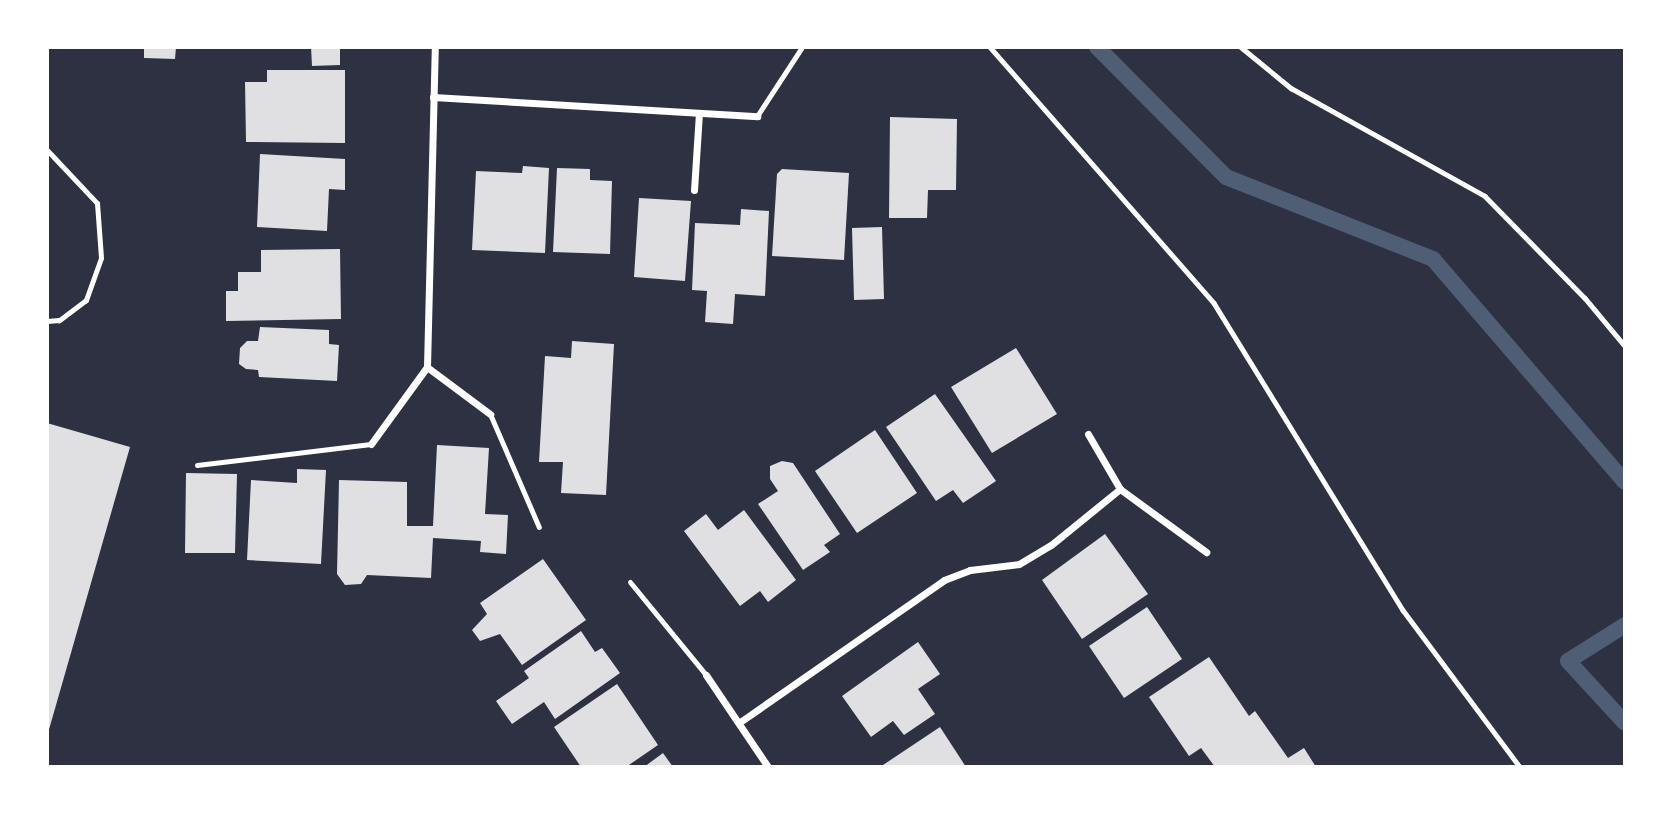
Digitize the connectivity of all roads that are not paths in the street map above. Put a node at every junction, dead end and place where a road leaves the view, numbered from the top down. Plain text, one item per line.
1 (435, 47) edge
2 (802, 47) edge
3 (433, 96) junction
4 (699, 113) junction
5 (757, 116) joint
6 (47, 149) edge
7 (694, 190) dead end
8 (47, 321) edge
9 (427, 367) junction
10 (490, 414) joint
11 (1088, 435) dead end
12 (372, 444) joint
13 (197, 465) dead end
14 (1120, 489) junction
15 (539, 527) dead end
16 (1206, 552) dead end
17 (630, 582) dead end
18 (706, 675) joint
19 (740, 722) junction
20 (768, 767) edge

1 - 3 street
2 - 5 lane
3 - 4 street
3 - 9 street
4 - 5 street
4 - 7 street
6 - 8 lane
9 - 10 street
9 - 12 street
10 - 15 lane
11 - 14 street
12 - 13 lane
14 - 16 street
14 - 19 street
17 - 18 lane
18 - 19 street
19 - 20 street

